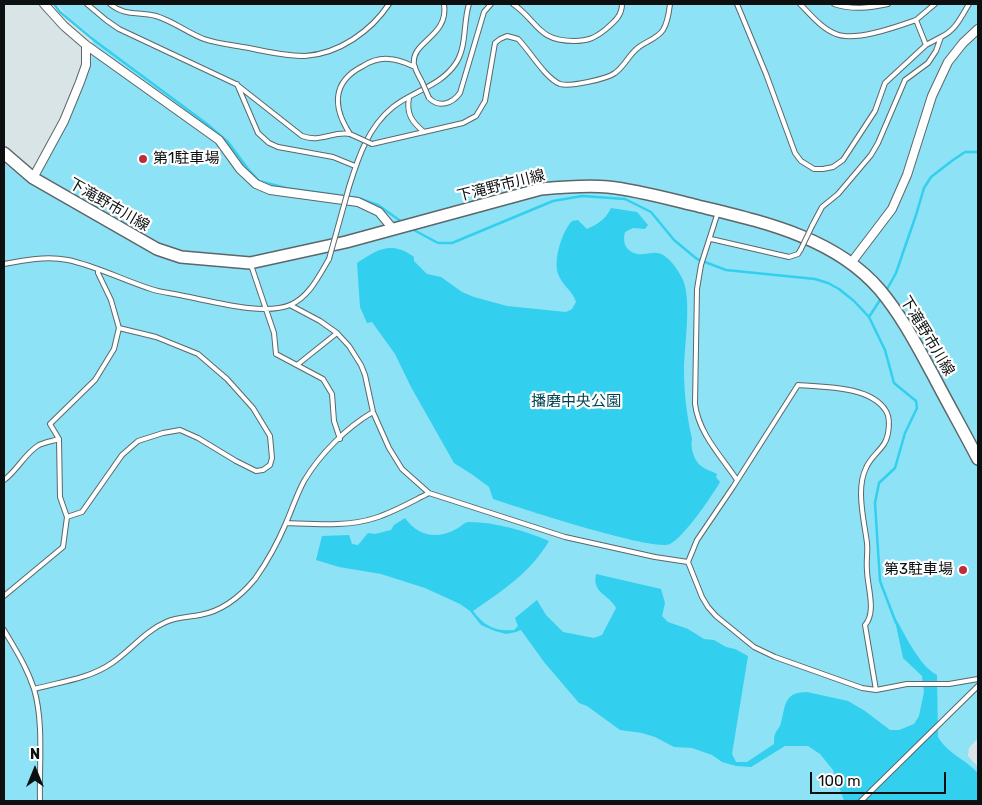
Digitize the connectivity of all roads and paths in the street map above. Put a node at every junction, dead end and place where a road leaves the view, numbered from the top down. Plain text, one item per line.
1 (44, 4) edge
2 (87, 4) edge
3 (110, 4) edge
4 (389, 4) edge
5 (444, 4) edge
6 (469, 4) edge
7 (491, 4) edge
8 (513, 4) edge
9 (622, 4) edge
10 (670, 4) edge
11 (737, 4) edge
12 (800, 4) edge
13 (834, 4) edge
14 (888, 4) edge
15 (935, 4) edge
16 (969, 4) edge
17 (916, 20) junction
18 (978, 29) edge
19 (941, 37) junction
20 (86, 45) junction
21 (926, 45) junction
22 (415, 67) junction
23 (236, 84) junction
24 (409, 98) junction
25 (424, 132) junction
26 (350, 134) junction
27 (4, 153) edge
28 (355, 166) junction
29 (33, 178) junction
30 (718, 211) junction
31 (393, 229) junction
32 (710, 239) junction
33 (250, 263) junction
34 (851, 263) junction
35 (4, 264) edge
36 (98, 269) junction
37 (290, 305) junction
38 (267, 309) junction
39 (119, 328) junction
40 (337, 332) junction
41 (297, 365) junction
42 (373, 412) junction
43 (340, 438) junction
44 (59, 439) junction
45 (978, 460) edge
46 (4, 480) edge
47 (737, 480) junction
48 (428, 494) junction
49 (67, 516) junction
50 (286, 523) junction
51 (688, 562) junction
52 (4, 596) edge
53 (4, 630) edge
54 (978, 679) edge
55 (978, 686) edge
56 (34, 689) junction
57 (876, 690) junction
58 (40, 801) edge
59 (860, 801) edge

1 - 20 street
2 - 23 lane
3 - 4 lane
5 - 22 lane
6 - 24 lane
7 - 22 lane, bridge
8 - 9 lane
10 - 25 lane
11 - 21 lane
12 - 17 lane
13 - 14 lane
15 - 17 lane
16 - 19 lane
17 - 21 lane
18 - 34 street
19 - 21 lane
19 - 32 lane, bridge
20 - 29 street
20 - 31 street
22 - 26 lane
23 - 26 lane
23 - 28 lane
24 - 25 lane
24 - 28 lane
25 - 26 lane, bridge
27 - 29 main road, 下滝野市川線
28 - 37 lane, bridge
29 - 33 main road, 下滝野市川線
30 - 31 main road, 下滝野市川線
30 - 32 lane
30 - 34 main road, 下滝野市川線
31 - 33 main road, 下滝野市川線
32 - 47 lane
33 - 38 lane
34 - 45 main road, 下滝野市川線
35 - 36 lane
36 - 38 lane
36 - 39 lane
37 - 38 lane
37 - 40 lane
38 - 41 lane
39 - 44 lane
39 - 49 lane
40 - 41 lane
40 - 42 lane
41 - 43 lane
42 - 43 lane
42 - 48 lane
43 - 50 lane
44 - 46 lane
44 - 49 lane
47 - 51 lane
47 - 57 lane
48 - 50 lane
48 - 51 lane
49 - 52 lane
50 - 56 lane
51 - 57 lane
53 - 56 lane
54 - 57 lane
55 - 59 lane
56 - 58 lane

